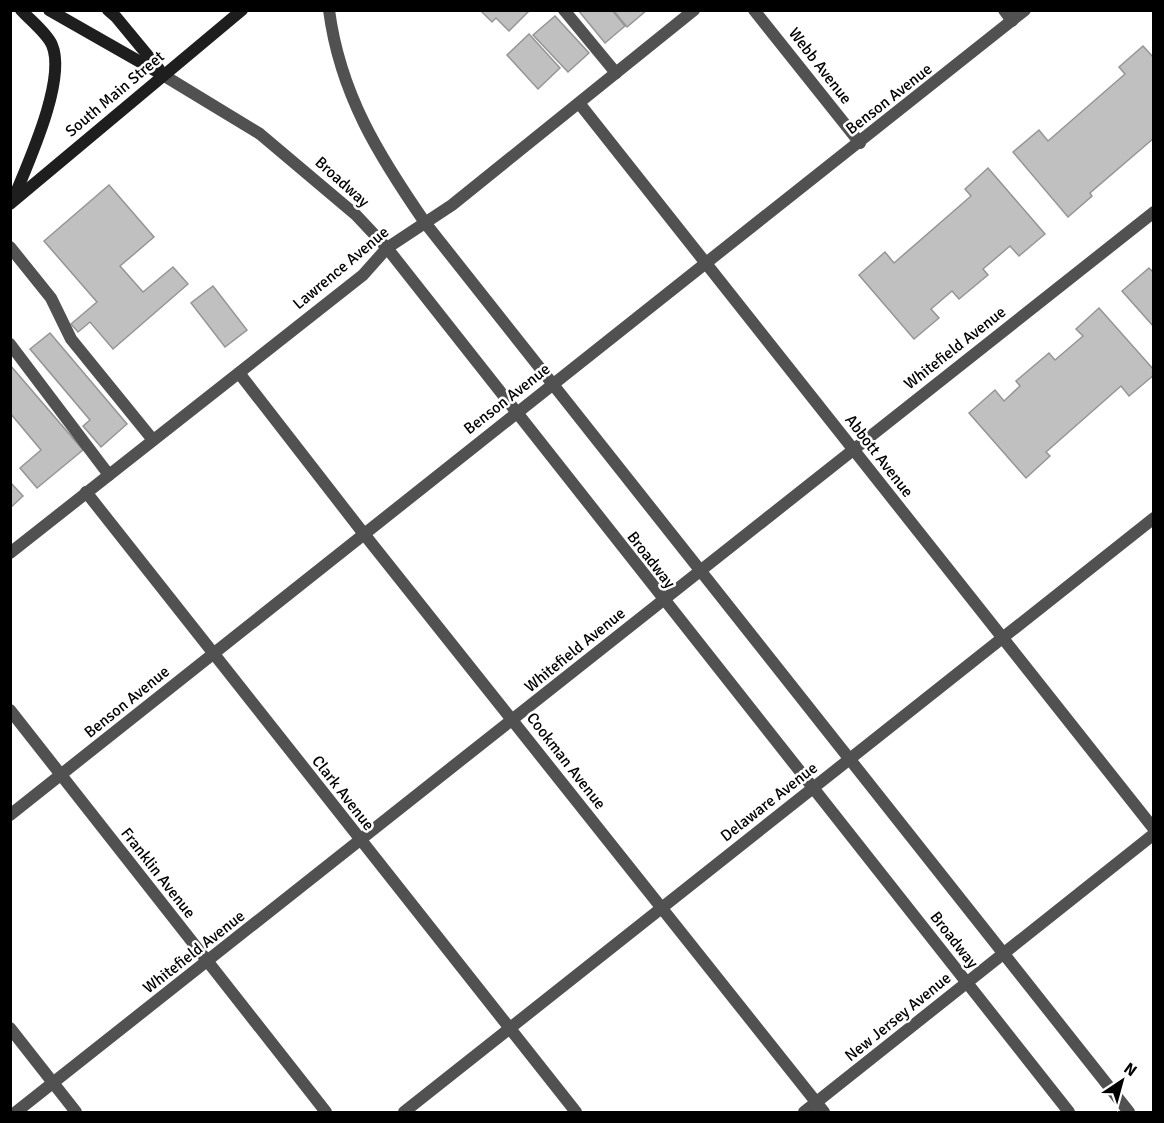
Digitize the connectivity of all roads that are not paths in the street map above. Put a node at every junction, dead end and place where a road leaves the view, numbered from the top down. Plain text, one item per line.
1 (21, 10) edge
2 (49, 10) edge
3 (108, 10) edge
4 (242, 10) edge
5 (329, 10) edge
6 (564, 10) edge
7 (694, 10) edge
8 (754, 10) edge
9 (1004, 10) edge
10 (1025, 10) edge
11 (1012, 21) junction
12 (616, 73) junction
13 (163, 75) junction
14 (579, 103) junction
15 (860, 143) junction
16 (11, 204) edge
17 (1154, 212) edge
18 (426, 224) junction
19 (10, 247) edge
20 (387, 248) junction
21 (706, 264) junction
22 (10, 344) edge
23 (239, 373) junction
24 (553, 384) junction
25 (516, 413) junction
26 (153, 440) junction
27 (854, 449) junction
28 (109, 475) junction
29 (86, 492) junction
30 (1154, 518) edge
31 (364, 534) junction
32 (10, 553) edge
33 (700, 573) junction
34 (663, 601) junction
35 (1002, 638) junction
36 (214, 654) junction
37 (10, 710) edge
38 (513, 721) junction
39 (849, 759) junction
40 (61, 776) junction
41 (813, 788) junction
42 (10, 815) edge
43 (1154, 829) edge
44 (1154, 834) edge
45 (360, 841) junction
46 (660, 909) junction
47 (1004, 954) junction
48 (208, 963) junction
49 (967, 983) junction
50 (510, 1028) junction
51 (10, 1029) edge
52 (53, 1083) junction
53 (820, 1108) edge
54 (16, 1113) edge
55 (76, 1113) edge
56 (326, 1113) edge
57 (404, 1113) edge
58 (576, 1113) edge
59 (804, 1113) edge
60 (1069, 1113) edge
61 (1129, 1113) edge

1 - 16 main road
2 - 13 main road
3 - 13 main road
4 - 13 main road, South Main Street
5 - 18 street, Broadway
6 - 12 street
7 - 12 street, Lawrence Avenue
8 - 15 street, Webb Avenue
9 - 11 street
10 - 11 street, Benson Avenue
11 - 15 street, Benson Avenue
12 - 14 street, Lawrence Avenue
13 - 16 main road, South Main Street
13 - 20 street, Broadway
14 - 18 street, Lawrence Avenue
14 - 21 street, Abbott Avenue
15 - 21 street, Benson Avenue
17 - 27 street, Whitefield Avenue
18 - 20 street, Lawrence Avenue
18 - 24 street, Broadway
19 - 26 street
20 - 23 street, Lawrence Avenue
20 - 25 street, Broadway
21 - 24 street, Benson Avenue
21 - 27 street, Abbott Avenue
22 - 28 street
23 - 26 street, Lawrence Avenue
23 - 31 street, Cookman Avenue
24 - 25 street, Benson Avenue
24 - 33 street, Broadway
25 - 31 street, Benson Avenue
25 - 34 street, Broadway
26 - 28 street, Lawrence Avenue
27 - 33 street, Whitefield Avenue
27 - 35 street, Abbott Avenue
28 - 29 street, Lawrence Avenue
29 - 32 street, Lawrence Avenue
29 - 36 street, Clark Avenue
30 - 35 street, Delaware Avenue
31 - 36 street, Benson Avenue
31 - 38 street, Cookman Avenue
33 - 34 street, Whitefield Avenue
33 - 39 street, Broadway
34 - 38 street, Whitefield Avenue
34 - 41 street, Broadway
35 - 39 street, Delaware Avenue
35 - 43 street, Abbott Avenue
36 - 40 street, Benson Avenue
36 - 45 street, Clark Avenue
37 - 40 street, Franklin Avenue
38 - 45 street, Whitefield Avenue
38 - 46 street, Cookman Avenue
39 - 41 street, Delaware Avenue
39 - 47 street, Broadway
40 - 42 street, Benson Avenue
40 - 48 street, Franklin Avenue
41 - 46 street, Delaware Avenue
41 - 49 street, Broadway
44 - 47 street, New Jersey Avenue
45 - 48 street, Whitefield Avenue
45 - 50 street, Clark Avenue
46 - 50 street, Delaware Avenue
46 - 53 street, Cookman Avenue
47 - 49 street, New Jersey Avenue
47 - 61 street, Broadway
48 - 52 street, Whitefield Avenue
48 - 56 street, Franklin Avenue
49 - 53 street, New Jersey Avenue
49 - 60 street, Broadway
50 - 57 street, Delaware Avenue
50 - 58 street, Clark Avenue
51 - 52 street
52 - 54 street, Whitefield Avenue
52 - 55 street
53 - 59 street, New Jersey Avenue

